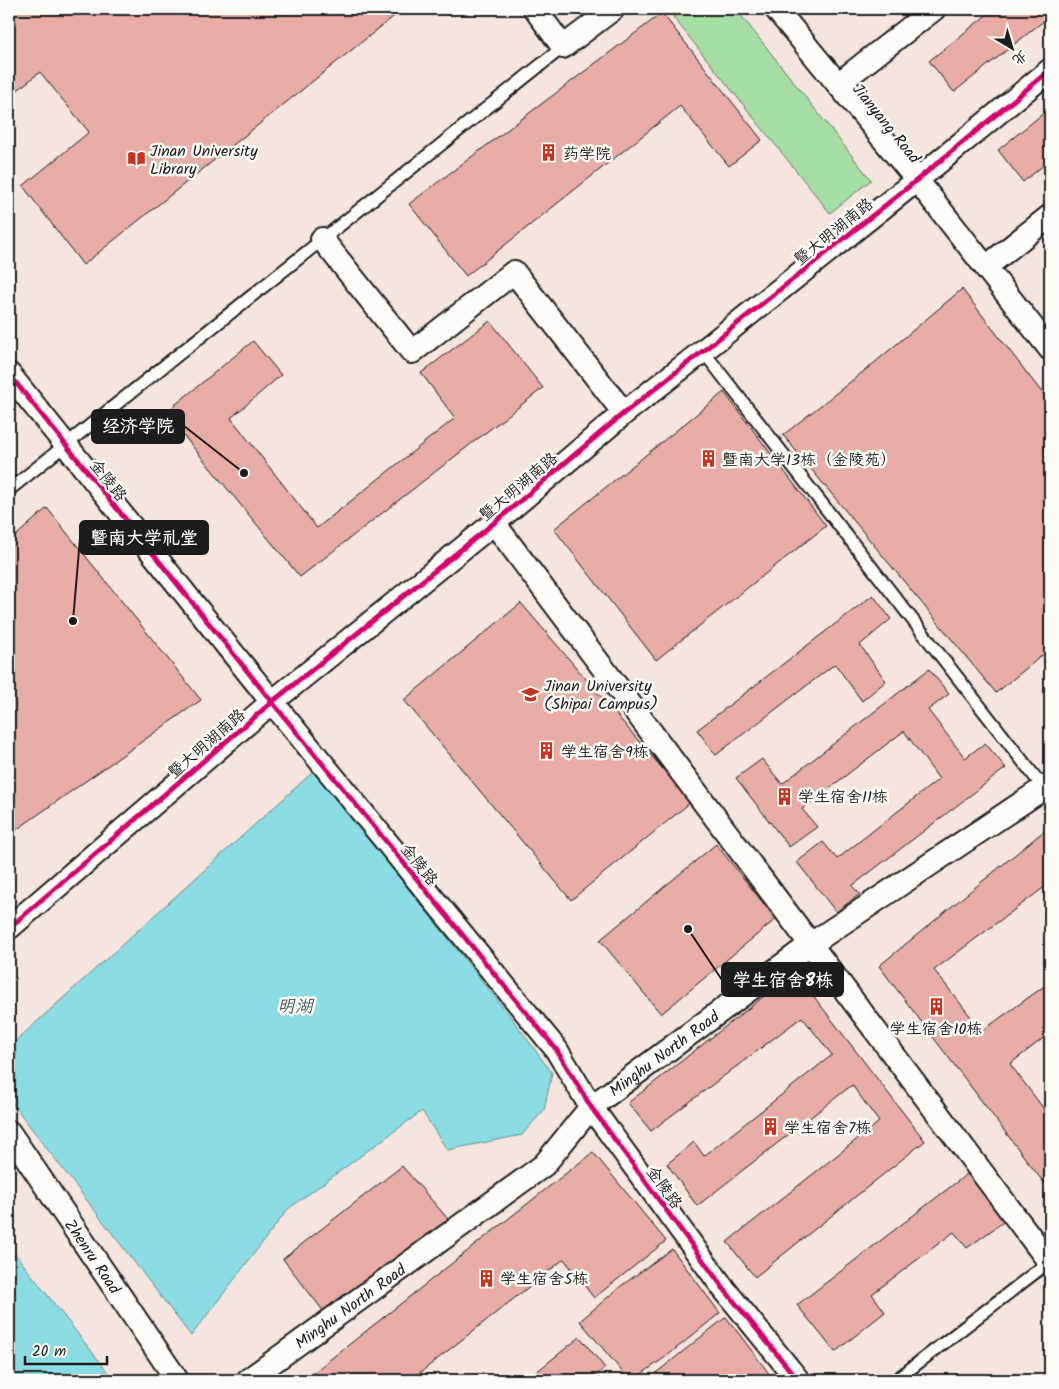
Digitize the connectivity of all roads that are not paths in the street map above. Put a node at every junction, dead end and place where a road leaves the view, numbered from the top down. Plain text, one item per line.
1 (534, 9) edge
2 (613, 9) edge
3 (776, 9) edge
4 (934, 9) edge
5 (564, 47) junction
6 (1050, 70) edge
7 (838, 84) junction
8 (917, 180) junction
9 (1050, 216) edge
10 (322, 239) junction
11 (986, 267) junction
12 (1050, 349) edge
13 (703, 351) junction
14 (9, 374) edge
15 (624, 413) junction
16 (64, 445) junction
17 (9, 490) edge
18 (494, 523) junction
19 (272, 702) junction
20 (1048, 790) edge
21 (9, 928) edge
22 (811, 944) junction
23 (591, 1107) junction
24 (9, 1132) edge
25 (1050, 1262) edge
26 (177, 1380) edge
27 (248, 1380) edge
28 (798, 1380) edge
29 (896, 1380) edge

1 - 5 street
2 - 5 street
3 - 7 street, Jianyang Road
4 - 7 street
5 - 10 lane
6 - 8 street, 暨大明湖南路
7 - 8 street, Jianyang Road
8 - 11 street, Jianyang Road
8 - 13 street, 暨大明湖南路
9 - 11 street
10 - 15 street
10 - 16 lane
11 - 12 street, Jianyang Road
13 - 15 street, 暨大明湖南路
13 - 20 lane
14 - 16 street, 金陵路
15 - 18 street, 暨大明湖南路
16 - 17 lane
16 - 19 street, 金陵路
18 - 19 street, 暨大明湖南路
18 - 22 street
19 - 21 street, 暨大明湖南路
19 - 23 street, 金陵路
20 - 22 street, Minghu North Road
22 - 23 street, Minghu North Road
22 - 25 street
23 - 27 street, Minghu North Road
23 - 28 street, 金陵路
24 - 26 street, Zhenru Road
25 - 29 lane

